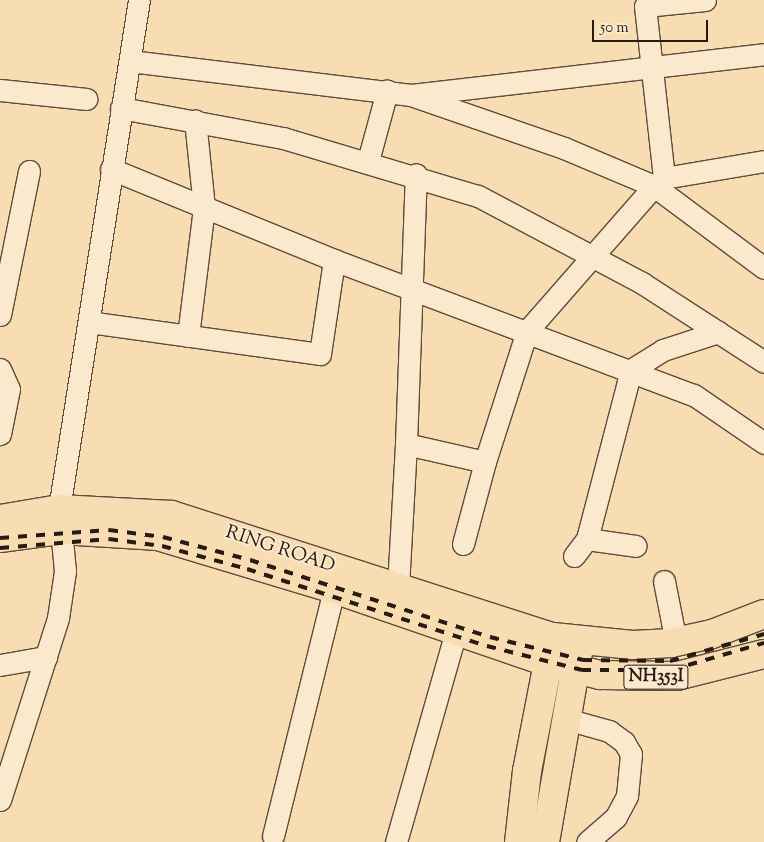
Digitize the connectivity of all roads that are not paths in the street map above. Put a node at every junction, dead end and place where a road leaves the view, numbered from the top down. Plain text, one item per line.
1 (139, 0) edge
2 (705, 0) edge
3 (764, 54) edge
4 (130, 61) junction
5 (650, 68) junction
6 (0, 90) edge
7 (387, 92) junction
8 (411, 95) junction
9 (87, 99) dead end
10 (122, 108) junction
11 (195, 120) junction
12 (368, 161) junction
13 (764, 161) edge
14 (111, 169) junction
15 (29, 171) dead end
16 (416, 174) junction
17 (659, 182) junction
18 (204, 207) junction
19 (590, 255) junction
20 (334, 260) junction
21 (764, 268) edge
22 (415, 290) junction
23 (0, 315) edge
24 (89, 322) junction
25 (527, 331) junction
26 (718, 332) junction
27 (188, 336) junction
28 (764, 362) edge
29 (0, 370) edge
30 (631, 370) junction
31 (0, 434) edge
32 (764, 443) edge
33 (406, 444) junction
34 (485, 462) junction
35 (0, 519) edge
36 (60, 520) junction
37 (0, 538) edge
38 (587, 539) junction
39 (464, 544) dead end
40 (636, 546) dead end
41 (574, 556) dead end
42 (664, 581) dead end
43 (398, 587) junction
44 (334, 589) junction
45 (764, 614) edge
46 (456, 632) junction
47 (580, 641) junction
48 (676, 642) junction
49 (550, 649) junction
50 (764, 654) edge
51 (46, 657) junction
52 (0, 665) edge
53 (574, 670) junction
54 (566, 719) junction
55 (9, 746) edge
56 (0, 800) edge
57 (273, 836) dead end
58 (396, 842) edge
59 (519, 842) edge
60 (545, 842) edge
61 (587, 842) edge

1 - 4 street
2 - 5 street
3 - 5 street
4 - 7 street
4 - 10 street
5 - 8 street
5 - 17 street
6 - 9 street
7 - 8 street
7 - 12 street
8 - 17 street
10 - 11 street
10 - 14 street
11 - 12 street
11 - 18 street
12 - 16 street
13 - 17 street
14 - 18 street
14 - 24 street
15 - 23 street
16 - 19 street
16 - 22 street
17 - 19 street
17 - 21 street
18 - 20 street
18 - 27 street
19 - 25 street
19 - 26 street
20 - 22 street
20 - 27 street
22 - 25 street
22 - 33 street
24 - 27 street
24 - 36 street
25 - 30 street
25 - 34 street
26 - 28 street
26 - 30 street
29 - 31 street
30 - 32 street
30 - 38 street
33 - 34 street
33 - 43 street
34 - 39 street
35 - 36 main road, RING ROAD
36 - 37 main road
36 - 43 main road, RING ROAD
36 - 44 main road
36 - 51 street
38 - 40 street
38 - 41 street
42 - 48 street
43 - 49 main road, RING ROAD
44 - 46 main road
44 - 57 street
45 - 48 main road, NH353I
46 - 49 main road
46 - 58 street
47 - 48 main road, NH353I
47 - 49 main road
47 - 53 main road
49 - 53 main road, NH353I
49 - 59 main road
50 - 53 main road, NH353I
51 - 52 street
51 - 55 street
53 - 54 main road
54 - 60 main road
54 - 61 street
55 - 56 street

